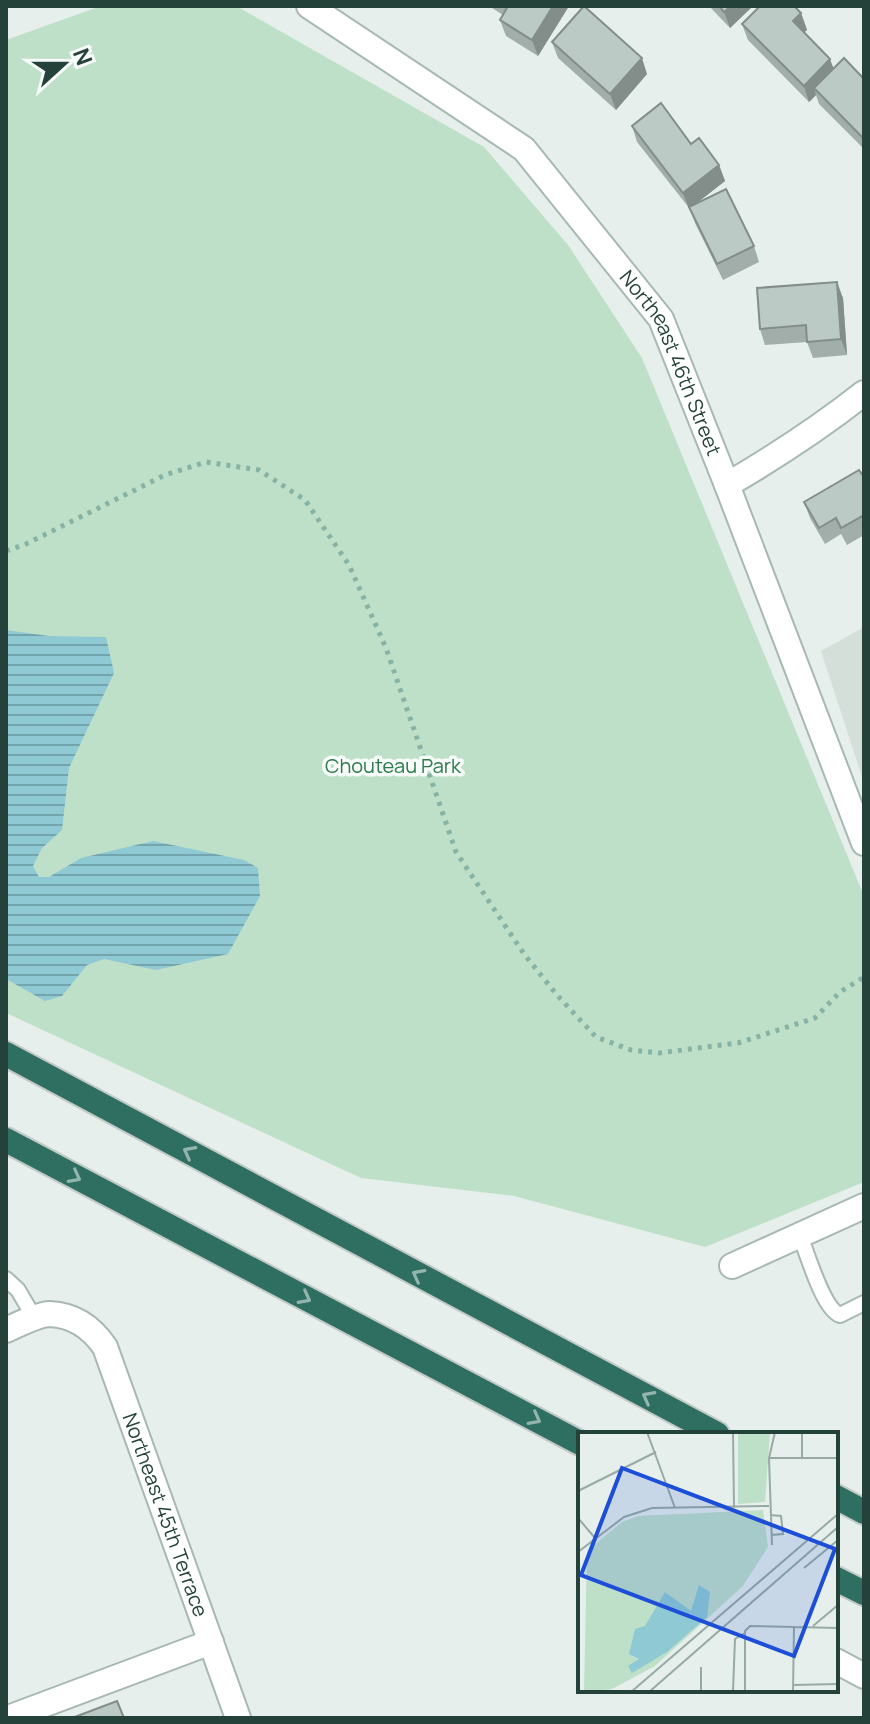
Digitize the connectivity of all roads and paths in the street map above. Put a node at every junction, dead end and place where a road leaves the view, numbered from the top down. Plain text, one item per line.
1 (309, 6) edge
2 (864, 393) edge
3 (727, 485) junction
4 (6, 551) edge
5 (864, 843) edge
6 (864, 977) edge
7 (6, 1054) edge
8 (6, 1140) edge
9 (864, 1206) edge
10 (800, 1236) junction
11 (732, 1266) dead end
12 (6, 1279) edge
13 (864, 1303) edge
14 (35, 1319) junction
15 (6, 1330) edge
16 (713, 1432) edge
17 (578, 1442) edge
18 (838, 1498) edge
19 (864, 1512) edge
20 (838, 1580) edge
21 (864, 1593) edge
22 (211, 1642) junction
23 (838, 1662) edge
24 (864, 1676) edge
25 (8, 1718) edge
26 (238, 1718) edge

1 - 3 street, Northeast 46th Street
2 - 3 street
3 - 5 street, Northeast 46th Street
4 - 6 path
16 -> 7 highway
8 -> 17 highway
9 - 10 street
10 - 11 street
10 - 13 lane
12 - 14 lane
14 - 15 street
14 - 22 street, Northeast 45th Terrace
18 - 19 highway
20 - 21 highway
22 - 25 street
22 - 26 street, Northeast 45th Terrace
23 - 24 street

